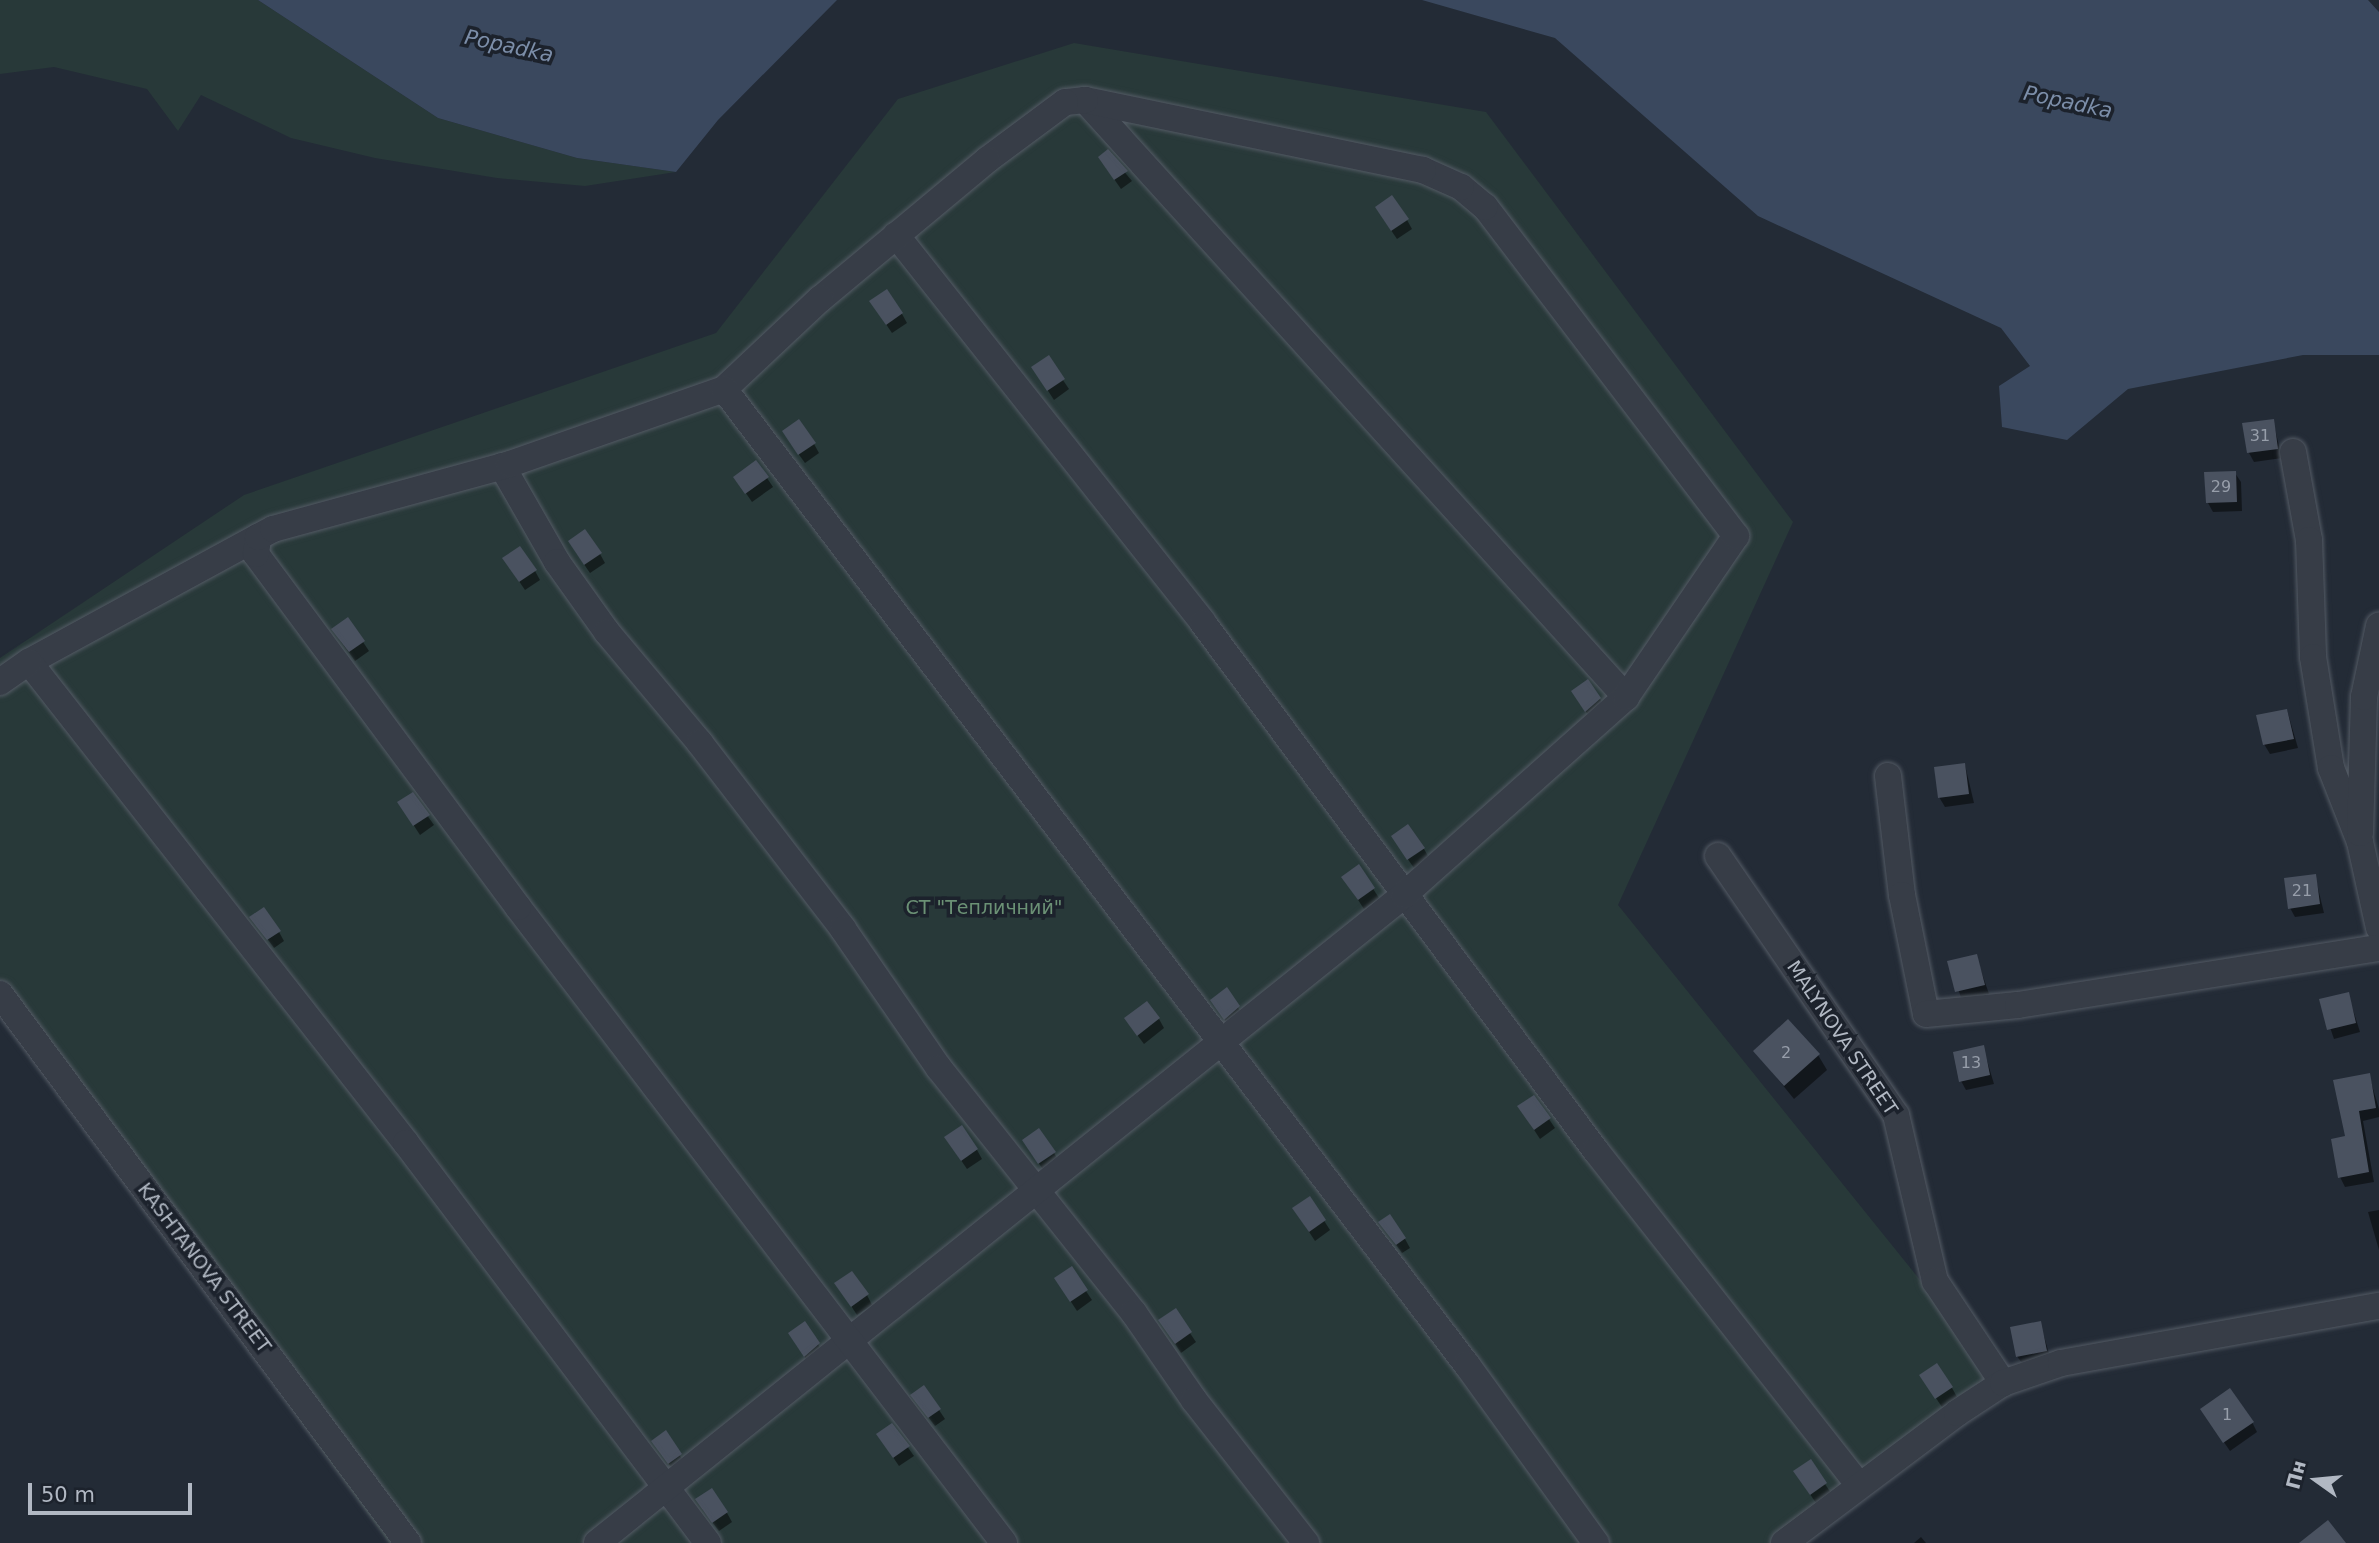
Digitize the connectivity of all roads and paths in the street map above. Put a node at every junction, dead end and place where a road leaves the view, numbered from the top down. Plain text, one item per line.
1 (1085, 100) junction
2 (896, 235) junction
3 (724, 389) junction
4 (2293, 452) dead end
5 (502, 466) junction
6 (258, 537) junction
7 (2379, 626) edge
8 (29, 662) junction
9 (0, 681) edge
10 (1626, 697) junction
11 (1888, 776) dead end
12 (2360, 842) junction
13 (1718, 856) dead end
14 (1404, 895) junction
15 (2379, 928) edge
16 (2379, 948) edge
17 (0, 994) edge
18 (1219, 1044) junction
19 (1036, 1191) junction
20 (2379, 1306) edge
21 (851, 1339) junction
22 (2003, 1384) junction
23 (1859, 1485) junction
24 (667, 1487) junction
25 (408, 1543) edge
26 (597, 1543) edge
27 (708, 1543) edge
28 (1004, 1543) edge
29 (1306, 1543) edge
30 (1596, 1543) edge
31 (1784, 1543) edge

1 - 2 street
1 - 10 street
1 - 10 street
2 - 3 street
2 - 14 street
3 - 5 street
3 - 18 street
4 - 12 street
5 - 6 street
5 - 19 street
6 - 8 street
6 - 21 street
7 - 12 street
8 - 9 street
8 - 24 street
10 - 14 street
11 - 16 street
12 - 15 street
13 - 22 street, MALYNOVA STREET
14 - 18 street
14 - 23 street
17 - 25 street, KASHTANOVA STREET
18 - 19 street
18 - 30 street
19 - 21 street
19 - 29 street
20 - 22 street
21 - 24 street
21 - 28 street
22 - 23 street
23 - 31 street
24 - 26 street
24 - 27 street

